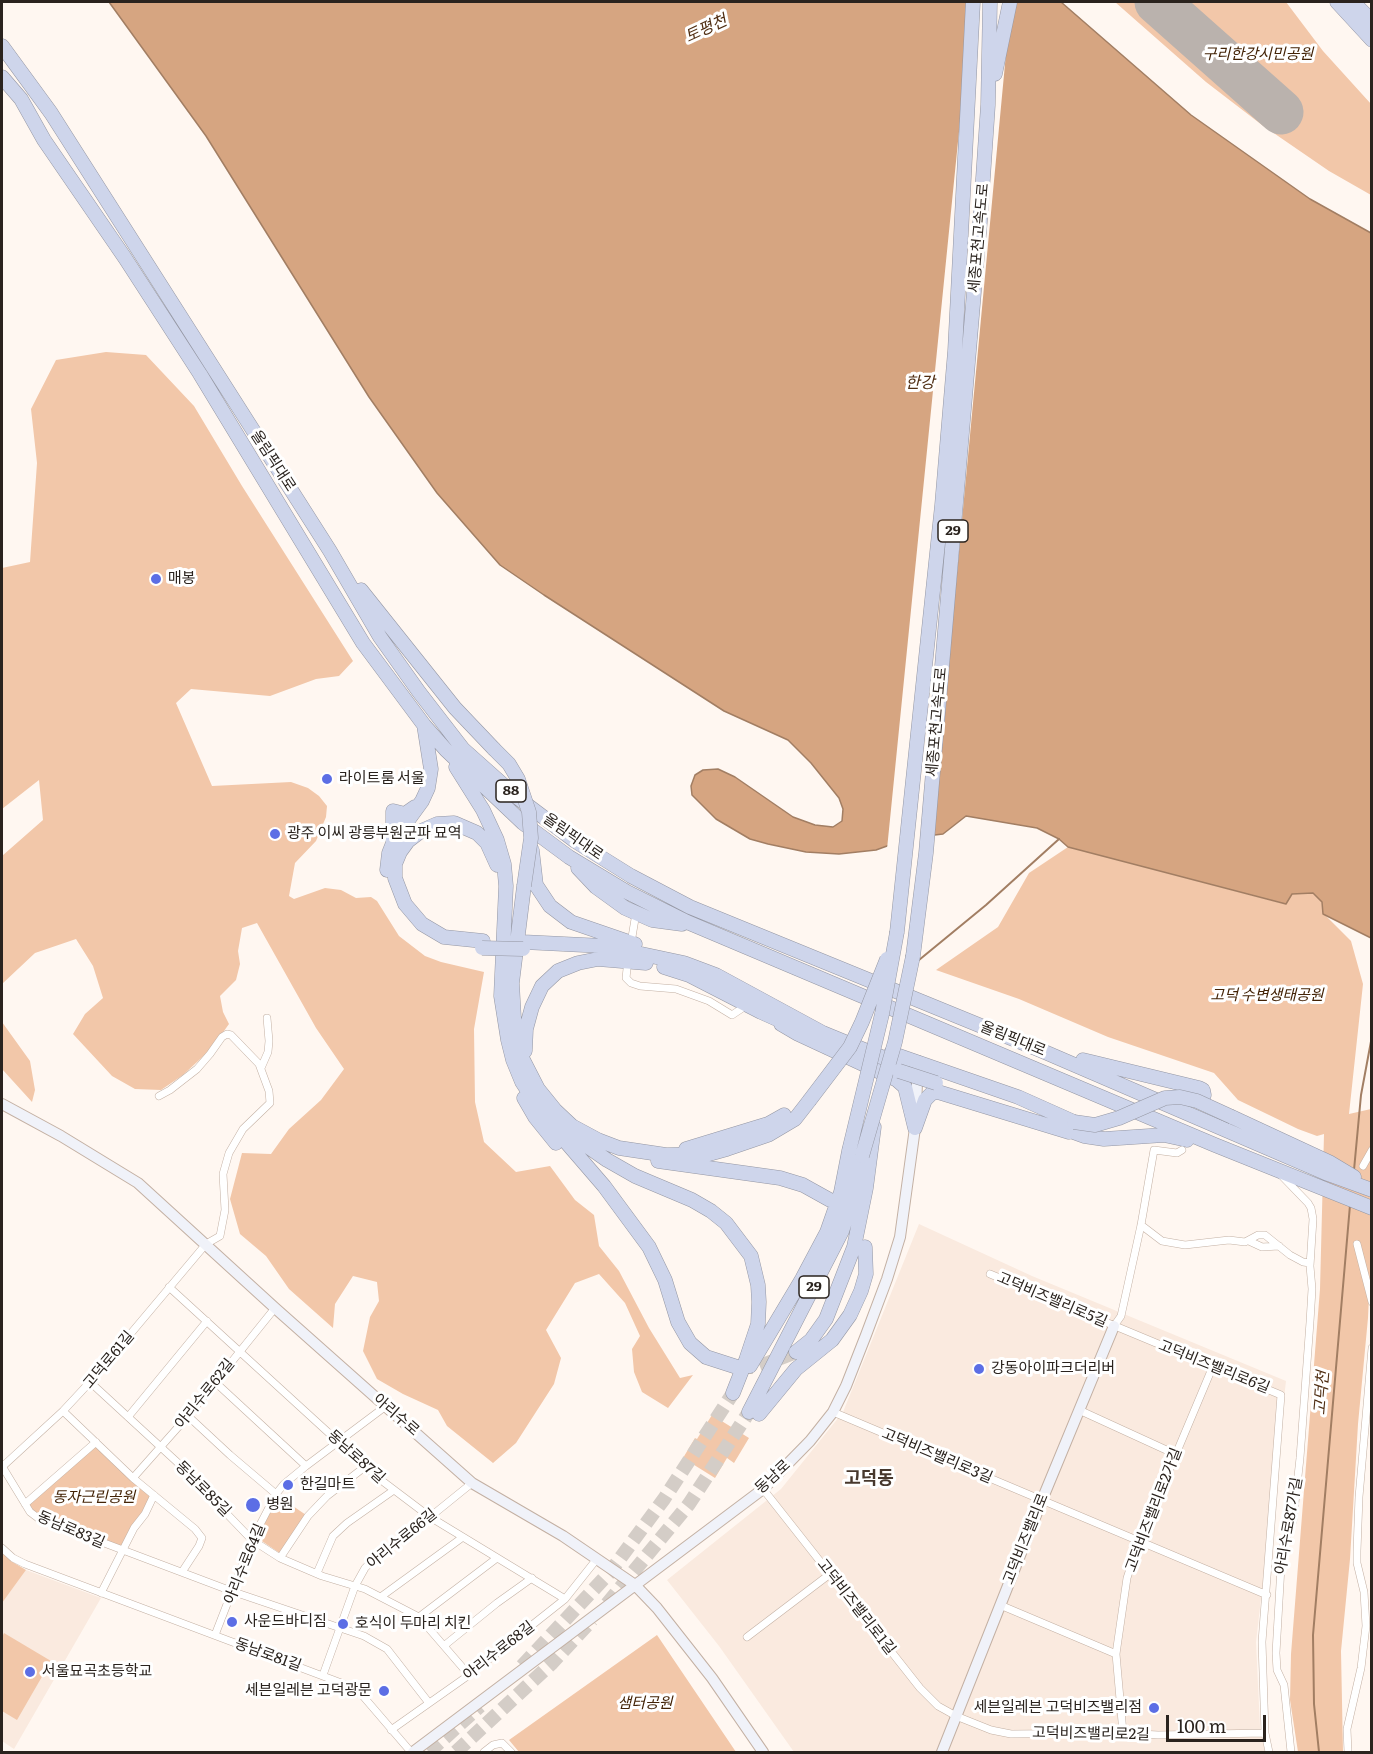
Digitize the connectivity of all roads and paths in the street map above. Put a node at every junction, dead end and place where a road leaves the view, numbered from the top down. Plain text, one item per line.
1 (972, 2) edge
2 (990, 2) edge
3 (1010, 2) edge
4 (1337, 2) edge
5 (1351, 8) edge
6 (1371, 21) edge
7 (1371, 29) edge
8 (1371, 40) edge
9 (2, 46) edge
10 (2, 77) edge
11 (988, 105) junction
12 (330, 551) junction
13 (424, 725) junction
14 (446, 750) junction
15 (569, 857) junction
16 (530, 886) junction
17 (506, 897) junction
18 (636, 913) junction
19 (698, 926) junction
20 (897, 932) junction
21 (482, 944) junction
22 (523, 945) junction
23 (646, 963) junction
24 (684, 963) junction
25 (747, 1005) junction
26 (762, 1006) junction
27 (267, 1018) dead end
28 (1041, 1050) junction
29 (918, 1061) junction
30 (521, 1067) junction
31 (261, 1068) junction
32 (159, 1096) dead end
33 (1202, 1101) dead end
34 (535, 1102) junction
35 (2, 1104) edge
36 (1072, 1127) junction
37 (915, 1128) junction
38 (1215, 1145) junction
39 (619, 1148) junction
40 (1182, 1150) dead end
41 (1371, 1150) edge
42 (861, 1156) junction
43 (1363, 1166) dead end
44 (1329, 1168) junction
45 (1275, 1169) junction
46 (1371, 1189) edge
47 (830, 1200) dead end
48 (1371, 1208) edge
49 (1141, 1225) junction
50 (639, 1232) junction
51 (1249, 1241) junction
52 (206, 1244) junction
53 (1357, 1244) dead end
54 (1279, 1246) junction
55 (865, 1247) dead end
56 (1310, 1263) junction
57 (990, 1274) dead end
58 (169, 1287) junction
59 (1371, 1302) edge
60 (275, 1308) junction
61 (207, 1322) junction
62 (1114, 1326) junction
63 (1371, 1348) edge
64 (240, 1352) junction
65 (796, 1352) tunnel mouth
66 (1213, 1366) junction
67 (736, 1367) tunnel mouth
68 (90, 1382) junction
69 (215, 1382) junction
70 (386, 1406) junction
71 (1079, 1410) junction
72 (63, 1411) junction
73 (833, 1412) junction
74 (188, 1416) junction
75 (128, 1417) junction
76 (96, 1442) junction
77 (339, 1442) junction
78 (161, 1448) junction
79 (1175, 1454) junction
80 (306, 1466) junction
81 (366, 1466) junction
82 (2, 1467) edge
83 (133, 1478) junction
84 (472, 1482) junction
85 (763, 1489) junction
86 (394, 1490) junction
87 (276, 1494) junction
88 (154, 1495) junction
89 (1042, 1500) junction
90 (25, 1504) junction
91 (430, 1517) junction
92 (463, 1537) junction
93 (252, 1539) junction
94 (1139, 1542) junction
95 (2, 1548) edge
96 (122, 1551) junction
97 (280, 1558) junction
98 (496, 1558) junction
99 (596, 1560) junction
100 (182, 1572) junction
101 (317, 1573) junction
102 (830, 1574) junction
103 (532, 1578) junction
104 (635, 1585) junction
105 (355, 1586) junction
106 (234, 1592) junction
107 (101, 1593) junction
108 (1267, 1595) junction
109 (382, 1596) junction
110 (565, 1599) junction
111 (1000, 1605) junction
112 (419, 1617) junction
113 (341, 1629) junction
114 (216, 1635) junction
115 (747, 1638) dead end
116 (445, 1645) junction
117 (1116, 1654) junction
118 (323, 1675) junction
119 (469, 1675) junction
120 (429, 1703) junction
121 (956, 1716) junction
122 (391, 1730) junction
123 (1123, 1733) junction
124 (1265, 1733) junction
125 (412, 1752) edge
126 (484, 1752) edge
127 (511, 1752) edge
128 (763, 1752) edge
129 (942, 1752) edge
130 (1269, 1752) edge
131 (1290, 1752) edge
132 (1348, 1752) edge

1 - 20 highway, 세종포천고속도로 / 29
2 - 11 highway, 세종포천고속도로 / 29
3 - 11 highway
4 - 5 highway
5 - 6 highway
5 - 7 highway
5 - 8 highway
9 - 12 highway, 올림픽대로 / 88
10 - 13 highway, 올림픽대로 / 88
11 - 42 highway, 세종포천고속도로 / 29, bridge
12 - 16 highway, bridge
12 - 28 highway, 올림픽대로 / 88
13 - 14 highway, 올림픽대로 / 88
13 - 21 highway
14 - 15 highway, 올림픽대로 / 88
14 - 17 highway
15 - 18 highway
15 - 19 highway, 올림픽대로 / 88
16 - 24 highway
16 - 30 highway
17 - 21 highway
17 - 30 highway
18 - 19 highway
18 - 25 street
19 - 38 highway, 올림픽대로 / 88
20 - 39 highway, bridge
20 - 42 highway, 세종포천고속도로 / 29, bridge
21 - 22 highway, bridge
22 - 23 highway
22 - 24 highway
23 - 25 highway
23 - 30 highway
24 - 26 highway
25 - 26 highway
26 - 29 highway
26 - 36 highway
26 - 37 highway
27 - 31 street
28 - 33 highway
28 - 44 highway, 올림픽대로 / 88
29 - 36 highway
29 - 37 main road, 동남로
30 - 34 highway
30 - 39 highway
30 - 50 highway
31 - 32 street
31 - 52 street, 고덕로61길
34 - 42 highway, 세종포천고속도로 / 29
34 - 50 highway
35 - 52 main road, 아리수로
36 - 37 highway
36 - 38 highway
36 - 44 highway, bridge
37 - 73 main road, 동남로
38 - 45 highway, 올림픽대로 / 88
39 - 47 highway
40 - 49 street
41 - 43 street
42 - 55 highway, 세종포천고속도로 / 29
42 - 65 highway
44 - 46 highway, 올림픽대로 / 88
45 - 48 highway, 올림픽대로 / 88
45 - 56 street, 아리수로87가길
49 - 51 street
49 - 62 street
50 - 67 highway
51 - 54 street
51 - 54 street
52 - 58 street, 고덕로61길
52 - 60 main road, 아리수로
53 - 59 street
54 - 56 street
56 - 131 street, 아리수로87가길
57 - 62 street, 고덕비즈밸리로5길
58 - 61 street, 동남로87길
58 - 68 street, 고덕로61길
60 - 64 street, 아리수로62길
60 - 70 main road, 아리수로
61 - 64 street, 동남로87길
61 - 75 street
62 - 66 street, 고덕비즈밸리로6길
62 - 71 main road, 고덕비즈밸리로
63 - 132 street
64 - 69 street, 아리수로62길
64 - 77 street, 동남로87길
66 - 79 street, 고덕비즈밸리로2가길
66 - 108 street, 고덕비즈밸리로6길
68 - 72 street, 고덕로61길
68 - 75 street, 동남로85길
69 - 74 street, 아리수로62길
69 - 80 street
70 - 77 street, 아리수로64길
70 - 84 main road, 아리수로
71 - 79 street
71 - 89 main road, 고덕비즈밸리로
72 - 76 street
72 - 82 street, 고덕로61길
73 - 85 main road, 동남로
73 - 89 street, 고덕비즈밸리로3길
74 - 78 street, 아리수로62길
74 - 87 street
75 - 78 street, 동남로85길
76 - 83 street
76 - 90 street, 동남로83길
77 - 80 street, 아리수로64길
77 - 81 street, 동남로87길
78 - 83 street, 아리수로62길
78 - 93 street, 동남로85길
79 - 94 street, 고덕비즈밸리로2가길
80 - 87 street, 아리수로64길
81 - 86 street, 동남로87길
81 - 97 street
82 - 90 street, 동남로83길
83 - 88 street
84 - 91 street, 아리수로66길
84 - 99 main road, 아리수로
85 - 102 street, 고덕비즈밸리로1길
85 - 104 main road, 동남로
86 - 91 street, 동남로87길
86 - 101 street
87 - 93 street, 아리수로64길
88 - 96 street, 동남로83길
88 - 100 street
89 - 94 street, 고덕비즈밸리로3길
89 - 111 main road, 고덕비즈밸리로
90 - 96 street, 동남로83길
91 - 92 street, 동남로87길
91 - 105 street, 아리수로66길
92 - 98 street, 동남로87길
92 - 109 street
93 - 97 street, 동남로85길
93 - 106 street, 아리수로64길
94 - 108 street, 고덕비즈밸리로3길
94 - 117 street, 고덕비즈밸리로2가길
95 - 107 street, 동남로81길
96 - 100 street, 동남로83길
96 - 107 street
97 - 101 street, 동남로85길
98 - 103 street, 동남로87길
98 - 112 street
99 - 104 main road, 아리수로
99 - 110 street, 아리수로68길
100 - 106 street, 동남로83길
101 - 105 street, 동남로85길
102 - 115 street
102 - 121 street, 고덕비즈밸리로1길
103 - 110 street, 동남로87길
103 - 116 street
104 - 125 main road, 동남로
104 - 128 main road, 아리수로
105 - 109 street, 동남로85길
105 - 113 street, 아리수로66길
106 - 113 street, 동남로83길
106 - 114 street, 아리수로64길
107 - 114 street, 동남로81길
108 - 124 street, 고덕비즈밸리로6길
109 - 112 street, 동남로85길
110 - 119 street, 아리수로68길
111 - 117 street
111 - 121 main road, 고덕비즈밸리로
112 - 116 street, 동남로85길
113 - 118 street, 아리수로66길
113 - 120 street, 동남로83길
114 - 118 street, 동남로81길
116 - 119 street, 동남로85길
117 - 123 street, 고덕비즈밸리로2가길
118 - 122 street, 동남로81길
119 - 120 street, 아리수로68길
120 - 122 street, 아리수로68길
121 - 123 street, 고덕비즈밸리로2길
121 - 129 main road, 고덕비즈밸리로
122 - 125 street, 동남로81길
123 - 124 street, 고덕비즈밸리로2길
124 - 130 street, 고덕비즈밸리로6길
126 - 127 street

